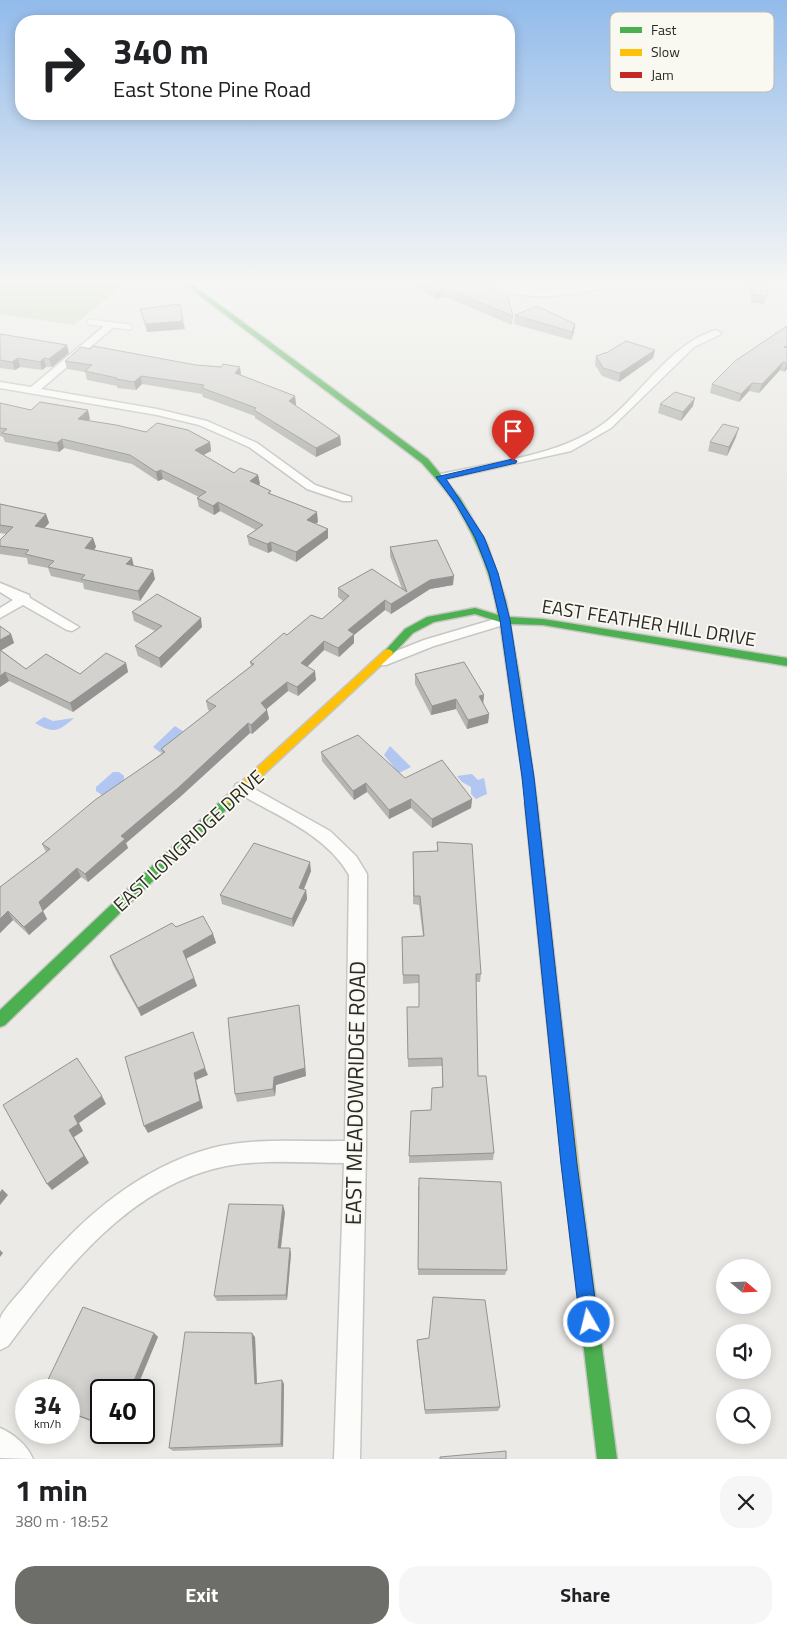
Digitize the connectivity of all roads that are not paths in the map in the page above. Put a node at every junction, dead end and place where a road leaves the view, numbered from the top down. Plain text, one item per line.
1 (81, 351) edge
2 (278, 351) edge
3 (685, 351) edge
4 (0, 385) edge
5 (34, 391) junction
6 (441, 477) junction
7 (347, 499) dead end
8 (0, 587) edge
9 (24, 598) junction
10 (0, 614) edge
11 (505, 620) junction
12 (72, 627) dead end
13 (787, 662) edge
14 (379, 663) junction
15 (242, 788) junction
16 (0, 1020) edge
17 (355, 1152) junction
18 (0, 1338) edge
19 (0, 1440) edge
20 (20, 1459) edge
21 (347, 1459) edge
22 (607, 1459) edge

1 - 5 street
2 - 6 street
3 - 6 street
4 - 5 street
5 - 7 street
6 - 11 street
8 - 9 street
9 - 10 street
9 - 12 street
11 - 13 street, EAST FEATHER HILL DRIVE
11 - 14 street, EAST LONGRIDGE DRIVE
11 - 14 street, EAST LONGRIDGE DRIVE
11 - 22 street
14 - 15 street, EAST LONGRIDGE DRIVE
15 - 16 street, EAST LONGRIDGE DRIVE
15 - 17 street, EAST MEADOWRIDGE ROAD
17 - 18 street
17 - 21 street, EAST MEADOWRIDGE ROAD
19 - 20 street

